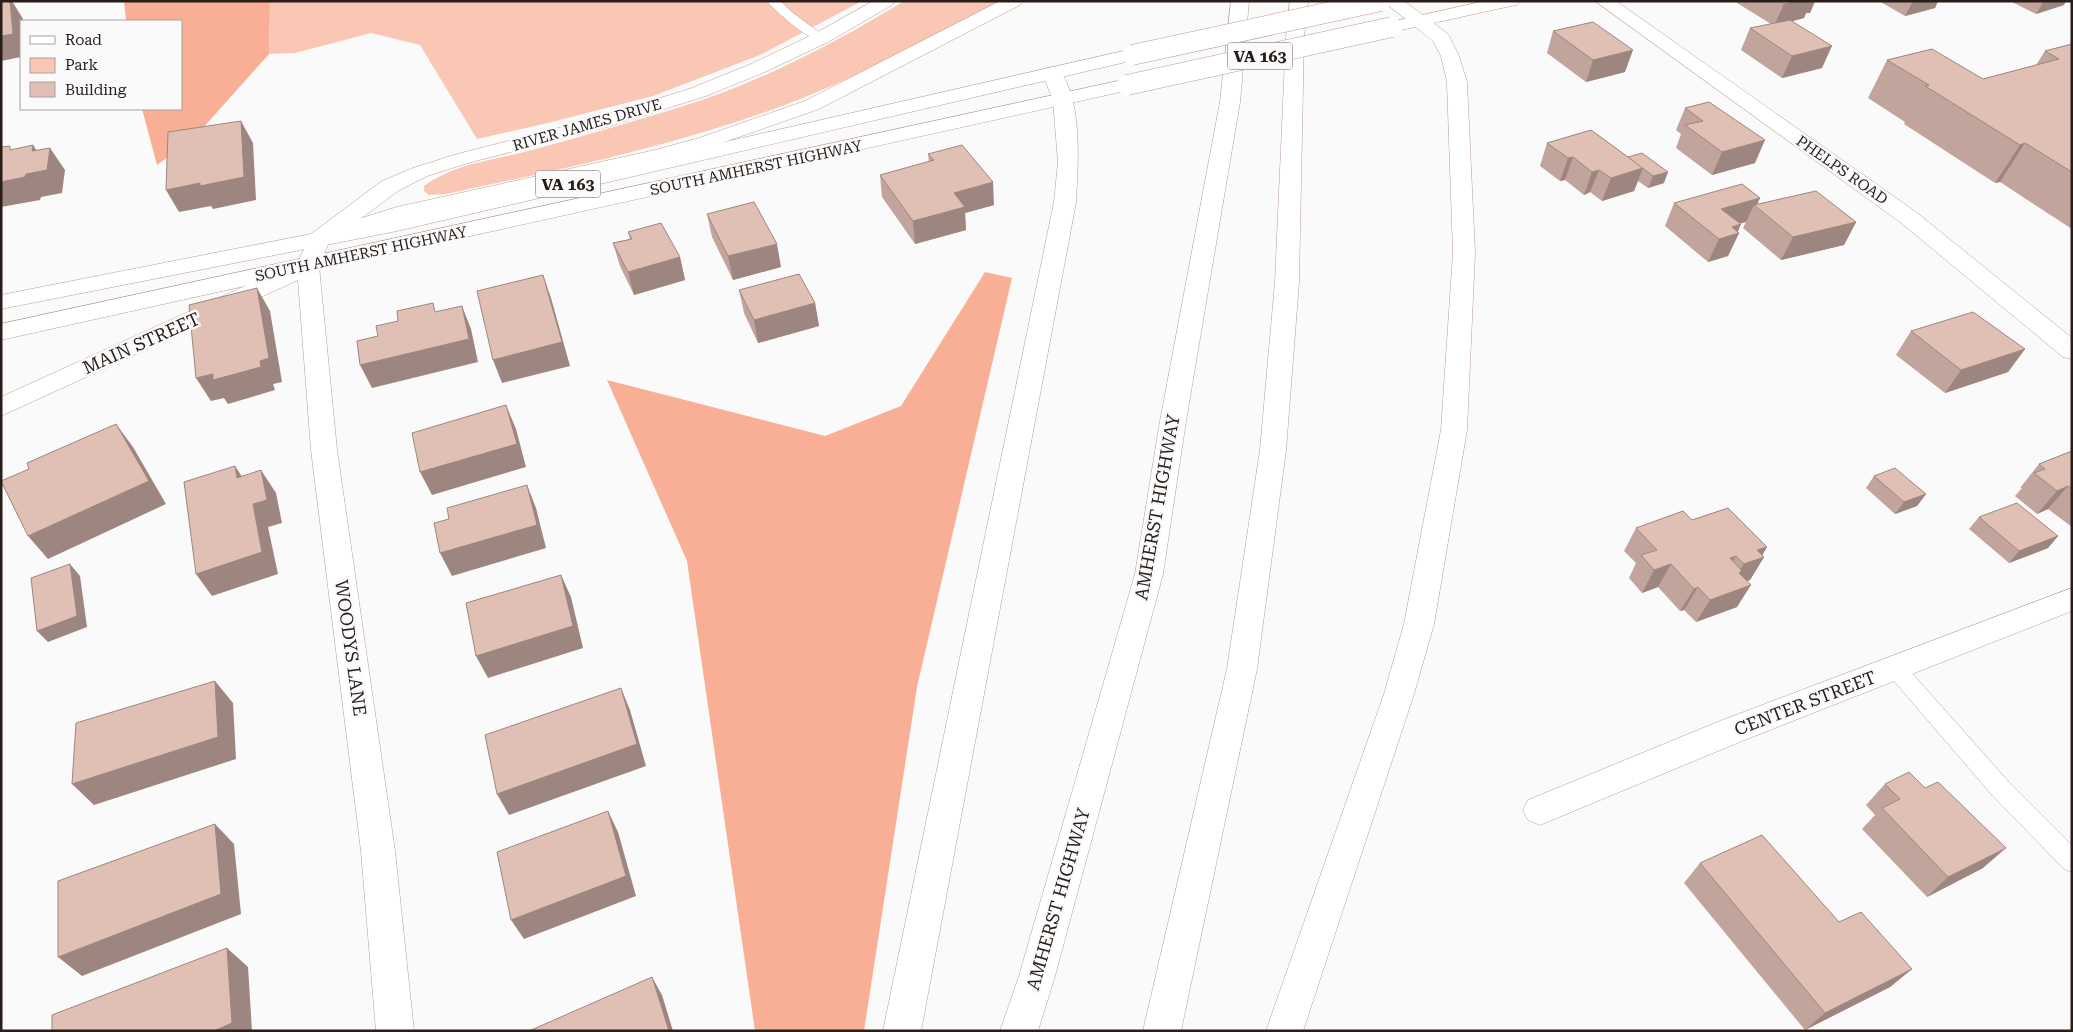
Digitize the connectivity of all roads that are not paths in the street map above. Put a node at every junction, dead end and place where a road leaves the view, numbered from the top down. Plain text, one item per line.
1 (773, 1) edge
2 (886, 1) edge
3 (1014, 1) edge
4 (1240, 1) edge
5 (1299, 1) edge
6 (1381, 1) edge
7 (1392, 1) edge
8 (1511, 1) edge
9 (1604, 1) edge
10 (1421, 21) junction
11 (821, 38) junction
12 (1052, 73) junction
13 (1063, 100) junction
14 (313, 252) junction
15 (1, 302) edge
16 (1, 332) edge
17 (2072, 351) edge
18 (1, 407) edge
19 (2072, 599) edge
20 (1895, 668) junction
21 (1540, 810) dead end
22 (2072, 861) edge
23 (395, 1031) edge
24 (902, 1031) edge
25 (1019, 1031) edge
26 (1162, 1031) edge
27 (1284, 1031) edge

1 - 11 lane
2 - 11 main road, RIVER JAMES DRIVE
3 - 14 main road
4 - 25 main road, AMHERST HIGHWAY
5 - 26 main road
6 - 12 main road, SOUTH AMHERST HIGHWAY / VA 163, bridge
7 - 10 main road
8 - 10 main road, SOUTH AMHERST HIGHWAY / VA 163
9 - 17 main road, PHELPS ROAD
10 - 13 main road, SOUTH AMHERST HIGHWAY / VA 163, bridge
10 - 27 main road
11 - 14 main road, RIVER JAMES DRIVE
12 - 13 main road
12 - 14 main road, SOUTH AMHERST HIGHWAY / VA 163
13 - 14 main road, SOUTH AMHERST HIGHWAY / VA 163
13 - 24 main road
14 - 15 main road, SOUTH AMHERST HIGHWAY / VA 163
14 - 16 main road, SOUTH AMHERST HIGHWAY / VA 163
14 - 18 main road, MAIN STREET
14 - 23 main road, WOODYS LANE
19 - 20 main road, CENTER STREET
20 - 21 main road, CENTER STREET
20 - 22 lane

